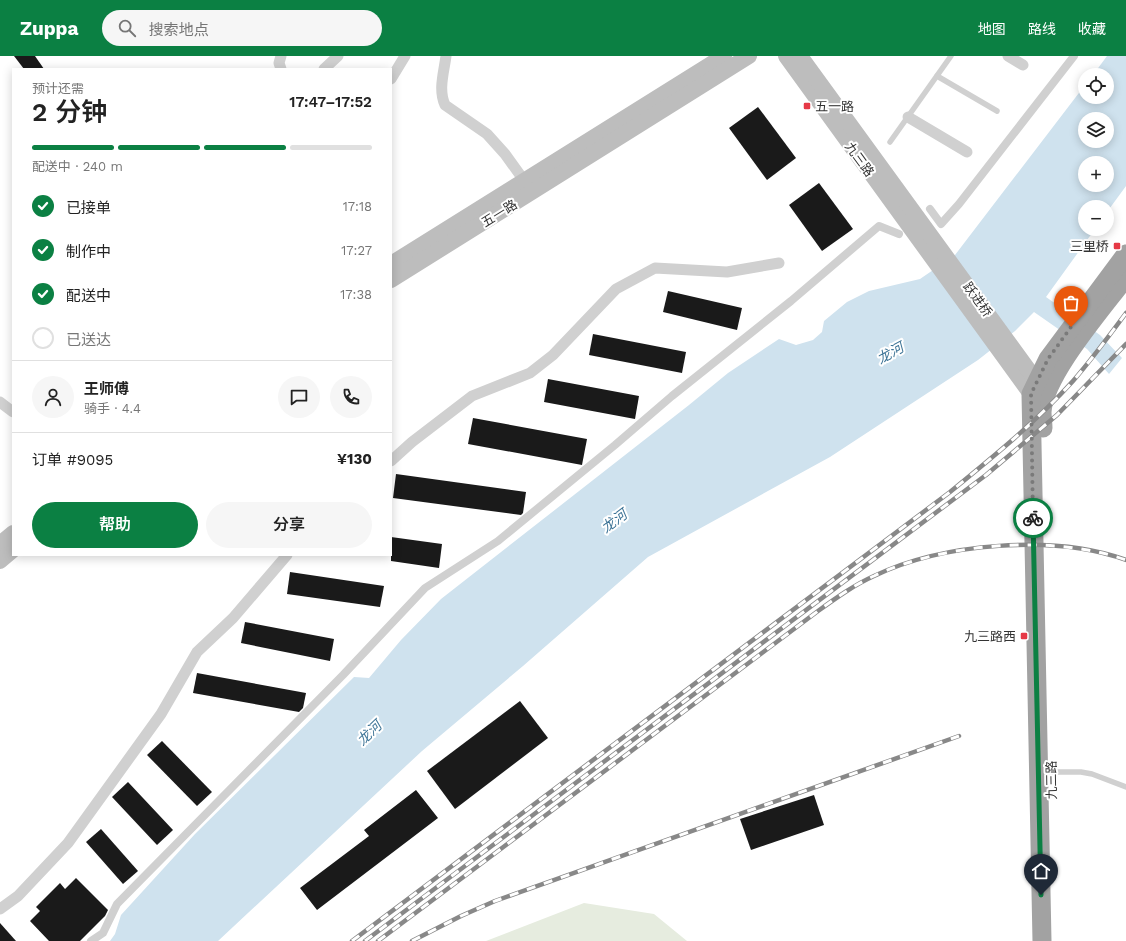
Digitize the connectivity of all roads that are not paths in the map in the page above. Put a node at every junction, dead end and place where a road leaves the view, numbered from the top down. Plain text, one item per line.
1 (281, 56) edge
2 (338, 56) edge
3 (405, 56) edge
4 (446, 56) edge
5 (724, 56) edge
6 (749, 56) edge
7 (786, 56) edge
8 (800, 56) edge
9 (950, 56) edge
10 (1008, 56) edge
11 (1074, 56) edge
12 (1022, 65) dead end
13 (281, 68) edge
14 (325, 68) edge
15 (937, 76) junction
16 (392, 77) edge
17 (997, 111) dead end
18 (908, 117) junction
19 (890, 142) dead end
20 (967, 152) dead end
21 (528, 186) junction
22 (930, 209) dead end
23 (899, 234) dead end
24 (1126, 254) edge
25 (940, 258) junction
26 (392, 263) edge
27 (779, 263) dead end
28 (1126, 277) edge
29 (392, 279) edge
30 (1084, 322) junction
31 (1038, 390) junction
32 (0, 402) edge
33 (12, 411) edge
34 (392, 461) edge
35 (12, 533) edge
36 (0, 544) edge
37 (12, 551) edge
38 (286, 556) edge
39 (0, 561) edge
40 (1045, 772) junction
41 (1126, 788) edge
42 (0, 909) edge
43 (91, 941) edge
44 (1042, 941) edge
45 (1054, 941) edge

1 - 13 street
2 - 14 street
3 - 16 street
4 - 21 street
5 - 21 main road, 五一路
6 - 21 main road, 五一路
7 - 25 main road, 九三路
8 - 25 main road, 九三路
9 - 15 lane
10 - 12 street
11 - 22 street
15 - 17 lane
15 - 18 lane
18 - 19 lane
18 - 20 street
21 - 26 main road, 五一路
21 - 29 main road, 五一路
23 - 43 street
24 - 30 highway
25 - 31 main road, 跃进桥
27 - 34 street
28 - 30 highway
30 - 31 highway, 九三路
31 - 40 highway, 九三路
32 - 33 street
35 - 36 main road
37 - 39 main road
38 - 42 street
40 - 41 lane
40 - 44 highway, 九三路
40 - 45 highway, 九三路

